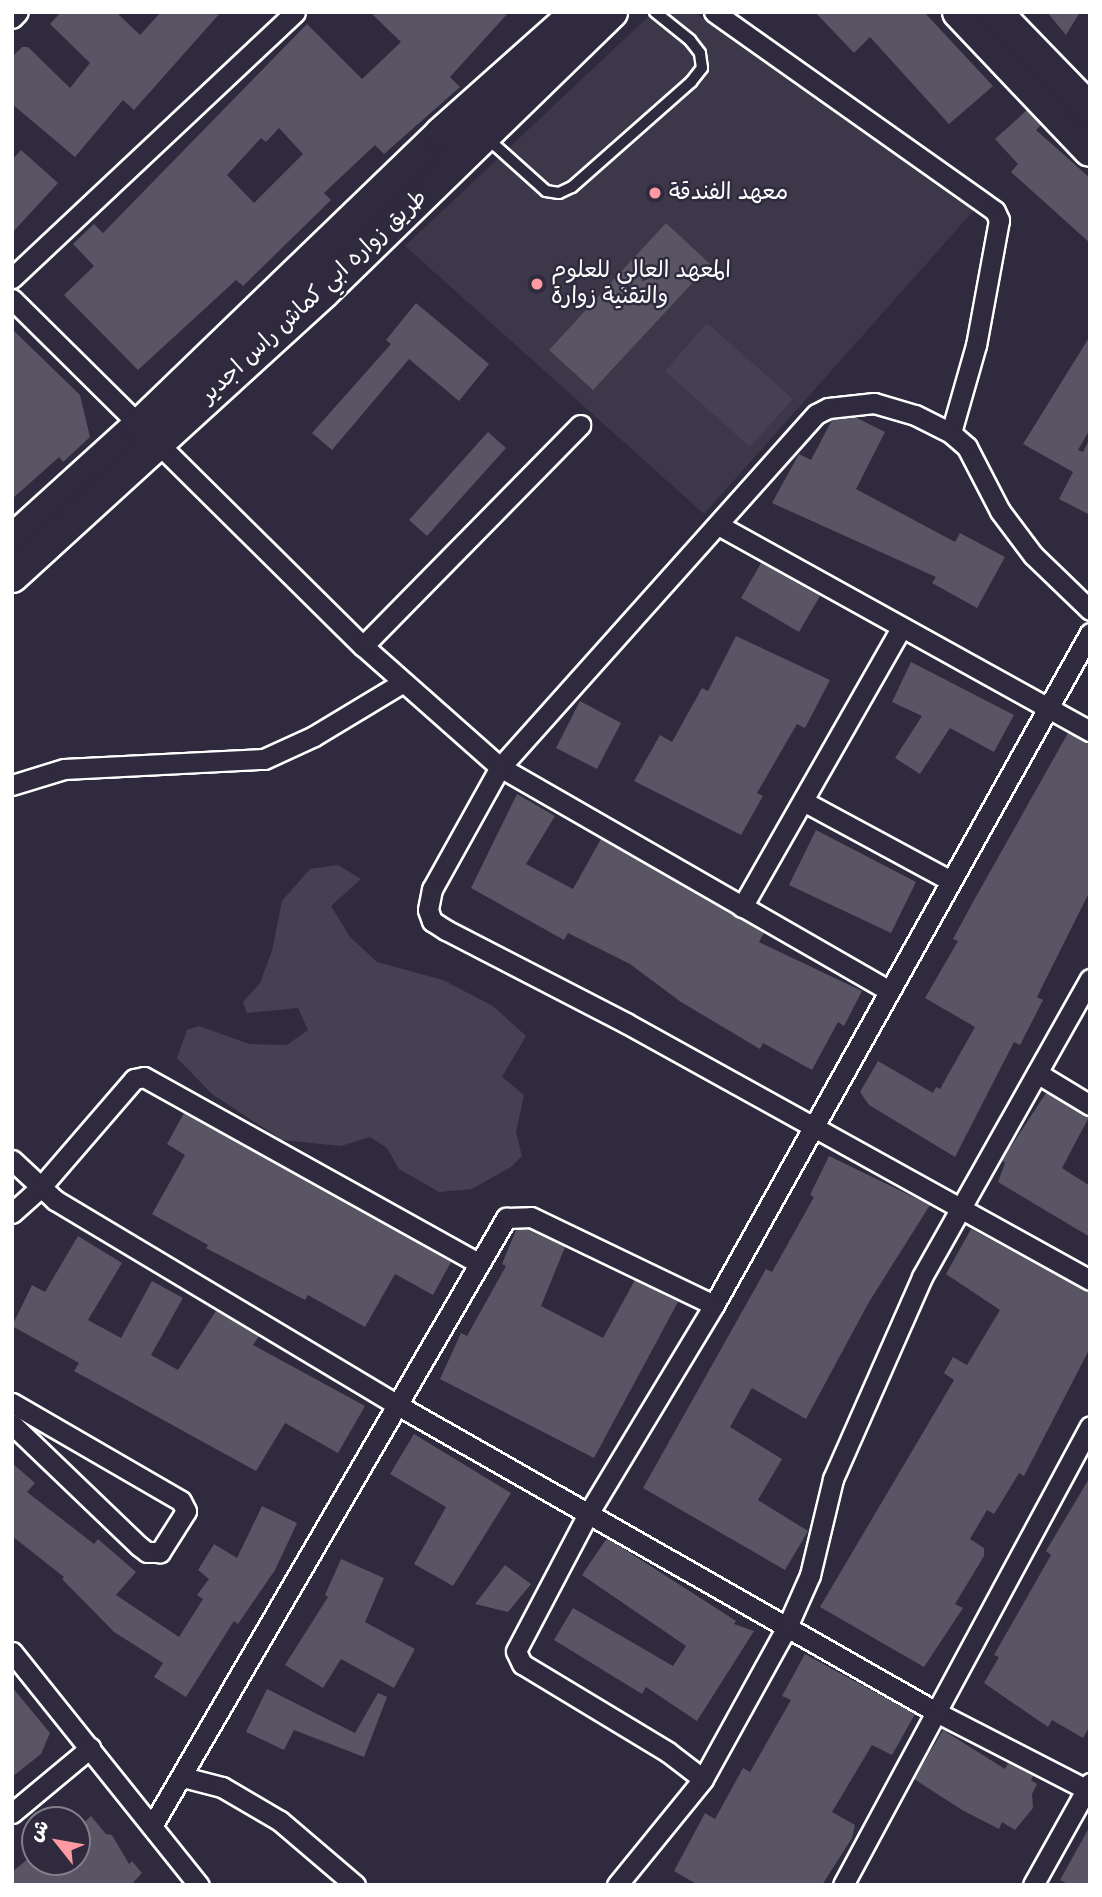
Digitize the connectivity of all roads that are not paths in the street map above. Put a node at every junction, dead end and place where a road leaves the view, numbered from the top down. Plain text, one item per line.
1 (18, 12) edge
2 (295, 12) edge
3 (578, 12) edge
4 (611, 12) edge
5 (655, 12) edge
6 (713, 12) edge
7 (959, 12) edge
8 (995, 12) edge
9 (12, 18) edge
10 (1090, 110) edge
11 (485, 136) junction
12 (1090, 150) edge
13 (12, 278) edge
14 (12, 299) edge
15 (580, 425) dead end
16 (951, 433) junction
17 (148, 434) junction
18 (720, 526) junction
19 (12, 541) edge
20 (12, 576) edge
21 (1090, 610) edge
22 (902, 627) junction
23 (1090, 633) edge
24 (363, 646) junction
25 (402, 683) junction
26 (1048, 708) junction
27 (1090, 731) edge
28 (500, 767) junction
29 (12, 785) edge
30 (803, 801) junction
31 (951, 881) junction
32 (742, 907) junction
33 (1090, 979) edge
34 (889, 991) junction
35 (1037, 1073) junction
36 (1090, 1105) edge
37 (813, 1129) junction
38 (12, 1160) edge
39 (40, 1188) junction
40 (958, 1207) junction
41 (12, 1213) edge
42 (477, 1262) junction
43 (1090, 1280) edge
44 (714, 1304) junction
45 (12, 1403) edge
46 (394, 1403) junction
47 (12, 1424) edge
48 (1090, 1426) edge
49 (588, 1514) junction
50 (787, 1627) junction
51 (12, 1652) edge
52 (936, 1712) junction
53 (90, 1748) junction
54 (183, 1776) junction
55 (702, 1779) junction
56 (1088, 1786) edge
57 (12, 1813) edge
58 (152, 1826) junction
59 (623, 1883) edge
60 (199, 1885) edge
61 (355, 1885) edge
62 (843, 1885) edge
63 (1033, 1885) edge

1 - 9 street
2 - 13 street
3 - 17 main road
4 - 11 main road, طريق زواره ابي كماش راس اجدير
5 - 11 lane
6 - 16 street
7 - 12 main road
8 - 10 main road
11 - 17 main road, طريق زواره ابي كماش راس اجدير
14 - 17 street
15 - 24 street
16 - 18 street
16 - 21 street
17 - 19 main road
17 - 20 main road, طريق زواره ابي كماش راس اجدير
17 - 24 street
18 - 22 street
18 - 28 street
22 - 26 street
22 - 30 street
23 - 26 street
24 - 25 street
25 - 28 street
25 - 29 street
26 - 27 street
26 - 31 street
28 - 32 street
28 - 37 street
30 - 31 street
30 - 32 street
31 - 34 street
32 - 34 street
33 - 35 street
34 - 37 street
35 - 36 street
35 - 40 street
37 - 40 street
37 - 44 street
38 - 39 street
39 - 41 street
39 - 42 street
39 - 46 street
40 - 43 street
40 - 50 street
42 - 44 street
42 - 46 street
44 - 49 street
45 - 47 street
46 - 49 street
46 - 54 street
48 - 52 street
49 - 50 street
49 - 55 street
50 - 52 street
50 - 55 street
51 - 53 street
52 - 56 street
52 - 62 street
53 - 57 street
53 - 58 street
54 - 58 street
54 - 61 street
55 - 59 street
56 - 63 street
58 - 60 street

